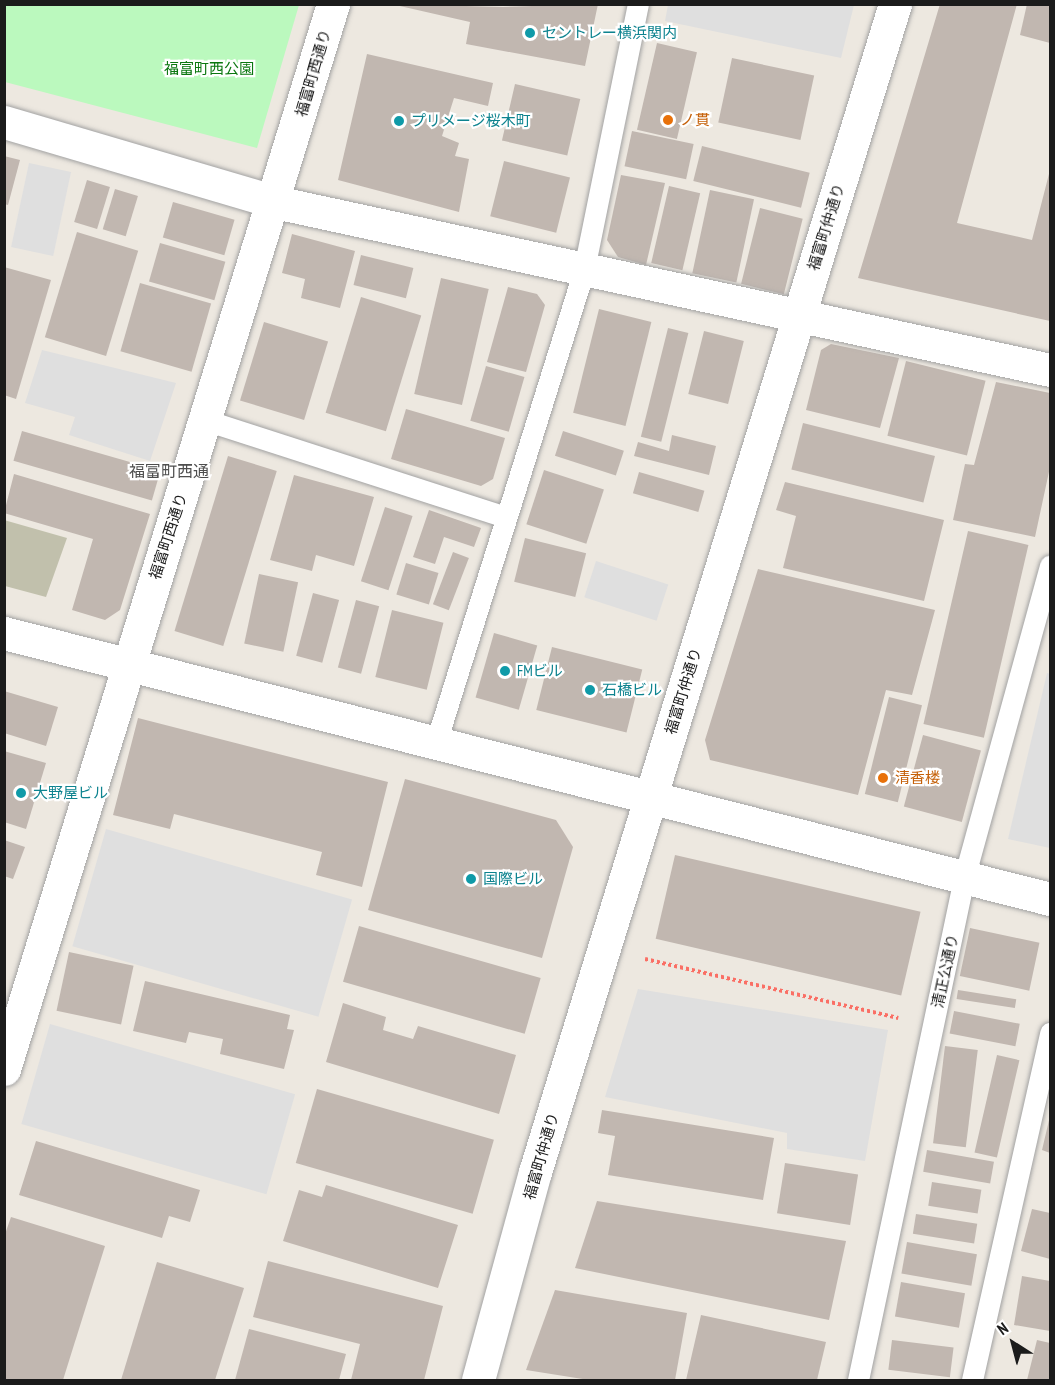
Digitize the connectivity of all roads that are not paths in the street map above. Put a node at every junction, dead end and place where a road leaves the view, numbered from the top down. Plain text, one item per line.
1 (333, 4) edge
2 (638, 4) edge
3 (895, 4) edge
4 (4, 122) edge
5 (275, 202) junction
6 (584, 269) junction
7 (798, 316) junction
8 (1050, 370) edge
9 (205, 420) junction
10 (506, 517) junction
11 (1050, 566) edge
12 (4, 633) edge
13 (128, 664) junction
14 (437, 739) junction
15 (649, 800) junction
16 (964, 878) junction
17 (1050, 899) edge
18 (1050, 1033) edge
19 (4, 1069) edge
20 (478, 1380) edge
21 (858, 1380) edge
22 (972, 1380) edge

1 - 5 street, 福富町西通り
2 - 6 lane
3 - 7 street, 福富町仲通り
4 - 5 street
5 - 6 street
5 - 9 street, 福富町西通り
6 - 7 street
6 - 10 lane
7 - 8 street
7 - 15 street, 福富町仲通り
9 - 10 lane
9 - 13 street, 福富町西通り
10 - 14 lane
11 - 16 lane, 清正公通り
12 - 13 street
13 - 14 street
13 - 19 street, 福富町西通り
14 - 15 street
15 - 16 street
15 - 20 street, 福富町仲通り
16 - 17 street
16 - 21 lane, 清正公通り
18 - 22 lane

